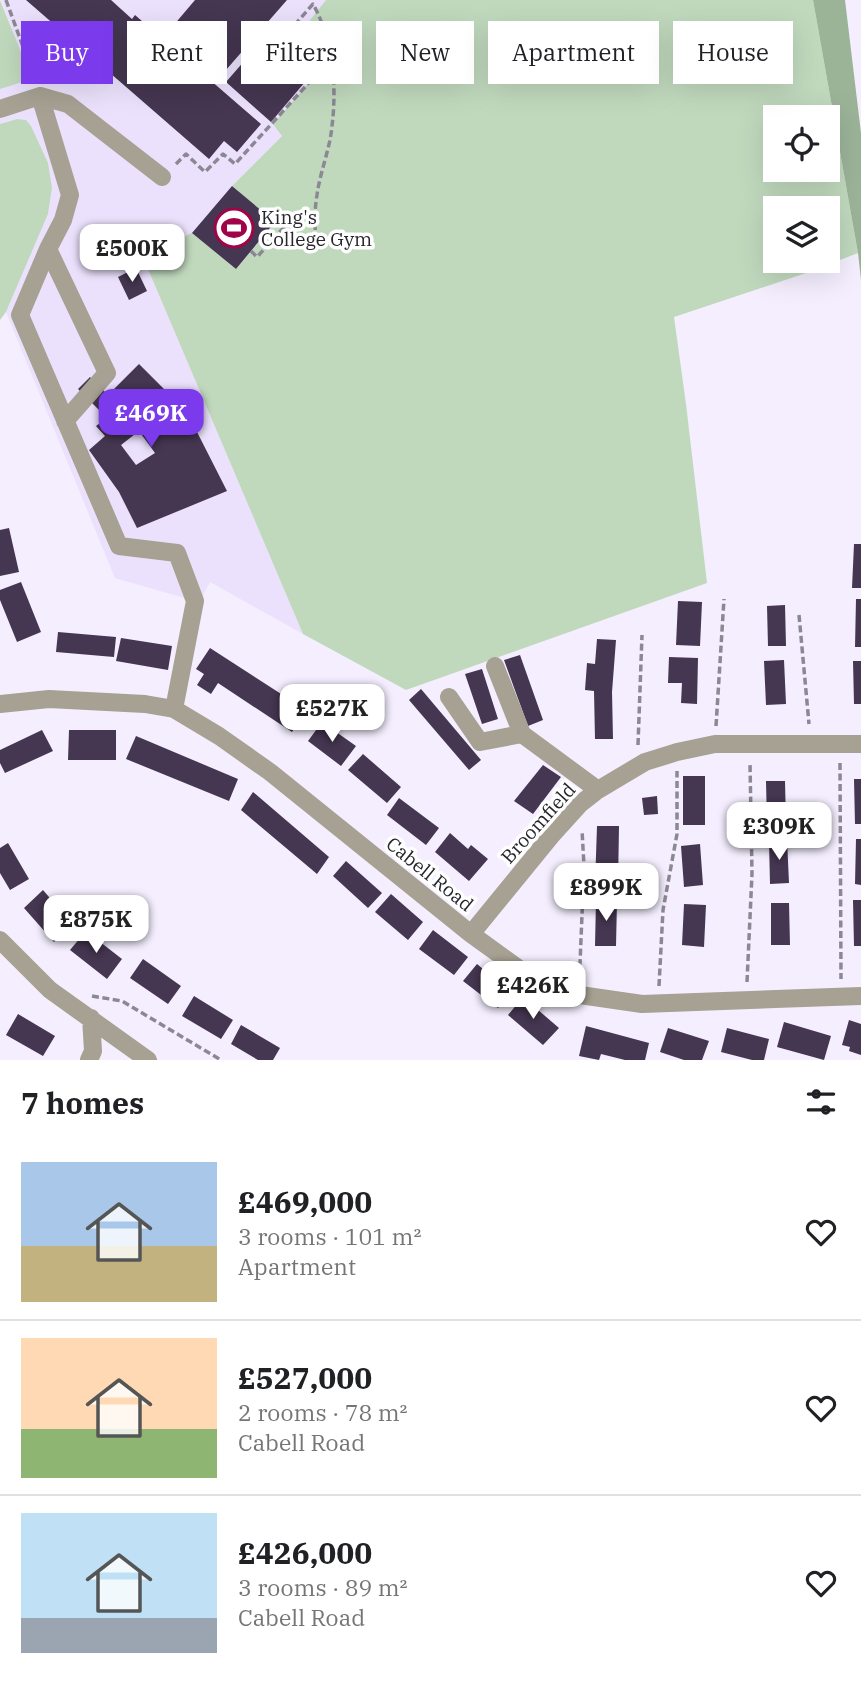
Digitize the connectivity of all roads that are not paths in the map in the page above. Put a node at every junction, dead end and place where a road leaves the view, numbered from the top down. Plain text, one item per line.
1 (38, 90) junction
2 (0, 109) edge
3 (162, 177) road end
4 (48, 249) junction
5 (65, 421) junction
6 (495, 666) dead end
7 (449, 697) dead end
8 (0, 704) edge
9 (174, 709) junction
10 (522, 734) junction
11 (861, 744) edge
12 (598, 790) junction
13 (471, 934) junction
14 (0, 940) edge
15 (861, 996) edge
16 (90, 1018) junction
17 (89, 1060) edge
18 (148, 1060) edge

1 - 2 street
1 - 3 street
1 - 4 street
4 - 5 street
4 - 5 street
5 - 9 street
6 - 10 street
7 - 10 street
8 - 9 street, Cabell Road
9 - 13 street, Cabell Road
10 - 12 street
11 - 12 street, Broomfield
12 - 13 street, Broomfield
13 - 15 street, Cabell Road
14 - 16 street
16 - 17 street
16 - 18 street

